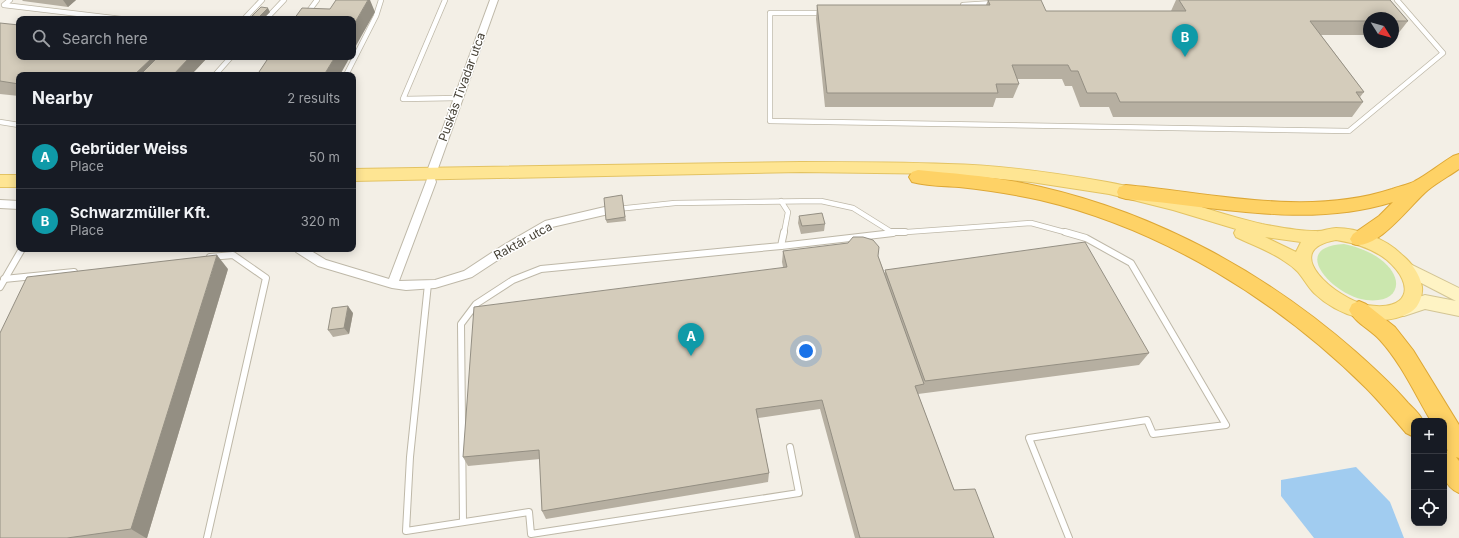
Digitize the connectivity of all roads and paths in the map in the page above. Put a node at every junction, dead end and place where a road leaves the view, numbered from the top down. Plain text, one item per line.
1 (10, 0) edge
2 (262, 0) edge
3 (284, 0) edge
4 (317, 0) edge
5 (381, 0) edge
6 (445, 0) edge
7 (494, 0) edge
8 (1397, 0) edge
9 (1003, 2) edge
10 (956, 6) edge
11 (824, 13) edge
12 (96, 16) edge
13 (247, 16) edge
14 (269, 16) edge
15 (305, 16) edge
16 (356, 55) edge
17 (228, 60) edge
18 (354, 60) edge
19 (218, 72) edge
20 (348, 72) edge
21 (458, 98) junction
22 (0, 122) edge
23 (16, 125) edge
24 (1459, 160) edge
25 (356, 174) edge
26 (918, 177) junction
27 (431, 178) junction
28 (0, 180) edge
29 (16, 181) edge
30 (356, 183) edge
31 (1420, 186) junction
32 (1126, 192) junction
33 (781, 201) junction
34 (0, 204) edge
35 (16, 205) edge
36 (613, 209) joint
37 (893, 232) junction
38 (1316, 238) junction
39 (1360, 239) junction
40 (781, 246) junction
41 (20, 252) edge
42 (305, 252) edge
43 (202, 258) edge
44 (1404, 267) junction
45 (1306, 269) junction
46 (83, 271) edge
47 (4, 279) junction
48 (392, 284) junction
49 (428, 284) junction
50 (0, 287) edge
51 (1459, 296) edge
52 (1404, 309) junction
53 (1459, 309) edge
54 (1359, 310) junction
55 (1442, 418) edge
56 (1411, 423) edge
57 (1447, 426) edge
58 (790, 446) dead end
59 (1459, 447) edge
60 (1447, 464) edge
61 (1459, 481) edge
62 (463, 522) junction
63 (405, 535) edge
64 (206, 538) edge
65 (1069, 538) edge

1 - 12 lane
2 - 13 lane
3 - 14 lane
4 - 15 lane
5 - 16 lane
6 - 21 lane
7 - 21 street, Puskás Tivadar utca
8 - 11 lane
9 - 10 lane
17 - 19 lane
18 - 20 lane
21 - 27 street, Puskás Tivadar utca
22 - 23 lane
24 - 31 highway
25 - 27 main road
26 - 27 main road
26 - 45 main road
26 - 56 highway
27 - 30 main road
27 - 32 main road
27 - 48 street, Puskás Tivadar utca
28 - 29 main road
31 - 32 highway
31 - 39 highway
32 - 38 main road
33 - 36 lane, Raktár utca
33 - 37 lane, Raktár utca
33 - 40 lane
34 - 35 street
36 - 49 street, Raktár utca
37 - 40 lane
37 - 65 lane
38 - 39 main road
38 - 45 main road
39 - 44 main road
40 - 62 lane
41 - 47 lane
42 - 48 street, Raktár utca
43 - 64 lane
44 - 51 street
44 - 52 main road
45 - 54 main road
46 - 47 lane
47 - 50 lane
48 - 49 street, Raktár utca
49 - 63 lane
52 - 53 street
52 - 54 main road
54 - 55 highway
57 - 59 highway
58 - 62 lane
60 - 61 highway
62 - 63 lane

